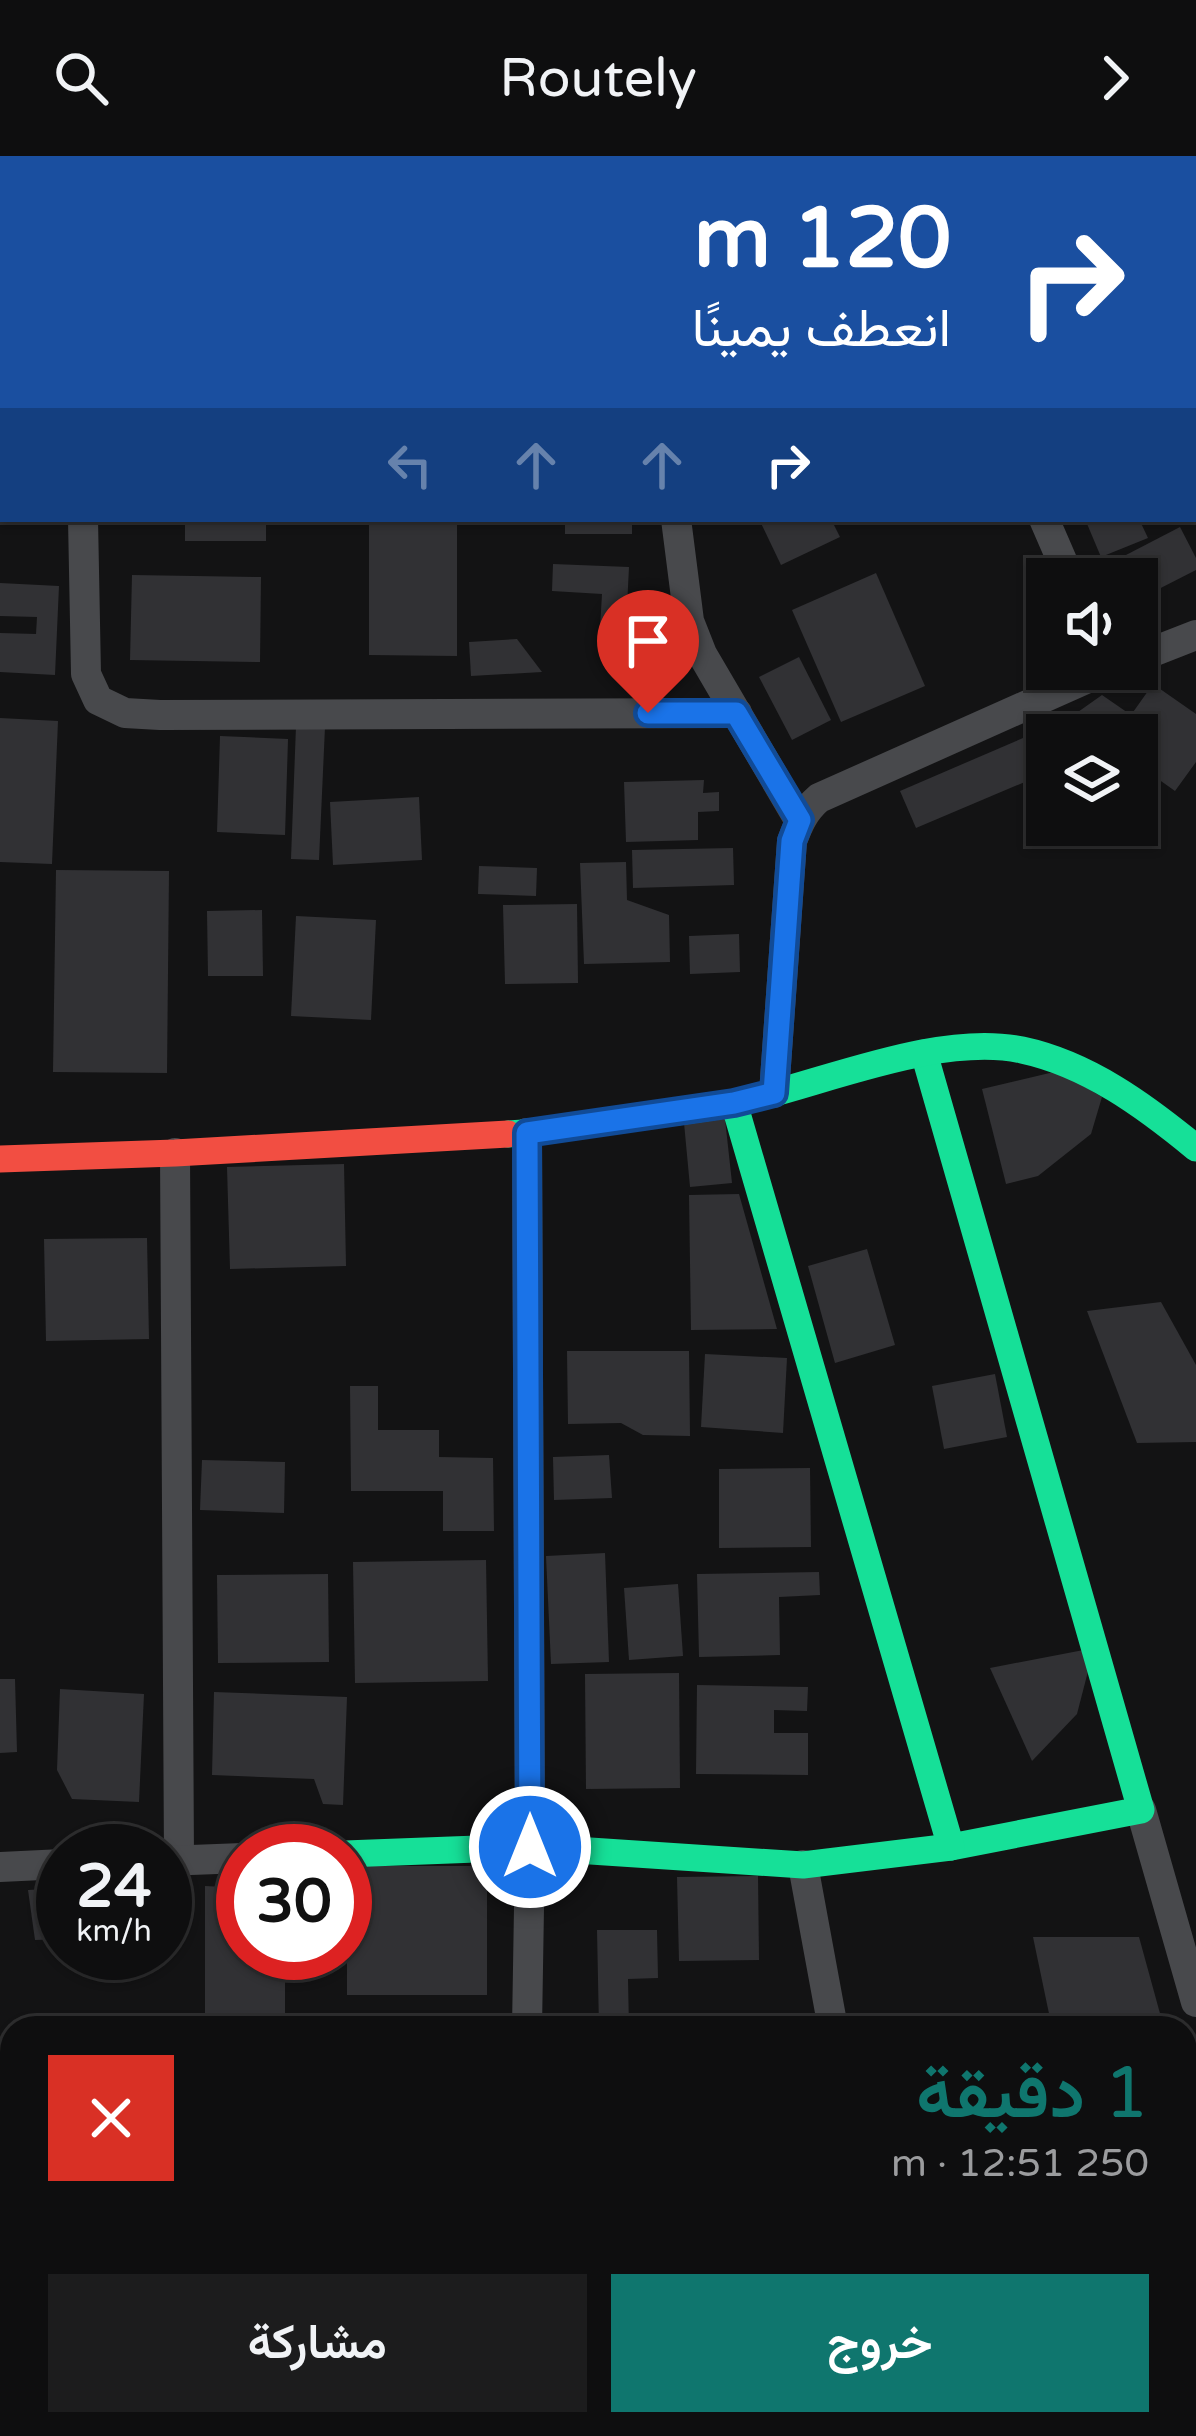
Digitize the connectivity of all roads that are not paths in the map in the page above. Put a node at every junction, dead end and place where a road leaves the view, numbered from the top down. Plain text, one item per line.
1 (82, 522) edge
2 (676, 522) edge
3 (1045, 522) edge
4 (1061, 558) edge
5 (1196, 635) edge
6 (1158, 650) edge
7 (1061, 690) edge
8 (736, 713) junction
9 (800, 820) junction
10 (924, 1053) junction
11 (774, 1093) junction
12 (734, 1103) junction
13 (527, 1133) junction
14 (1196, 1148) edge
15 (175, 1153) junction
16 (0, 1159) edge
17 (1141, 1810) junction
18 (172, 1824) edge
19 (530, 1847) junction
20 (951, 1847) junction
21 (372, 1853) edge
22 (803, 1864) junction
23 (36, 1865) edge
24 (0, 1867) edge
25 (1196, 2002) edge
26 (527, 2016) edge
27 (831, 2016) edge

1 - 8 street
2 - 8 street
3 - 4 street
5 - 6 street
7 - 9 street
8 - 9 street
9 - 11 street
10 - 11 street
10 - 14 street
10 - 17 street
11 - 12 street
12 - 13 street
12 - 20 street
13 - 15 street
13 - 19 street
15 - 16 street
15 - 18 street
17 - 20 street
17 - 25 street
19 - 21 street
19 - 22 street
19 - 26 street
20 - 22 street
22 - 27 street
23 - 24 street

